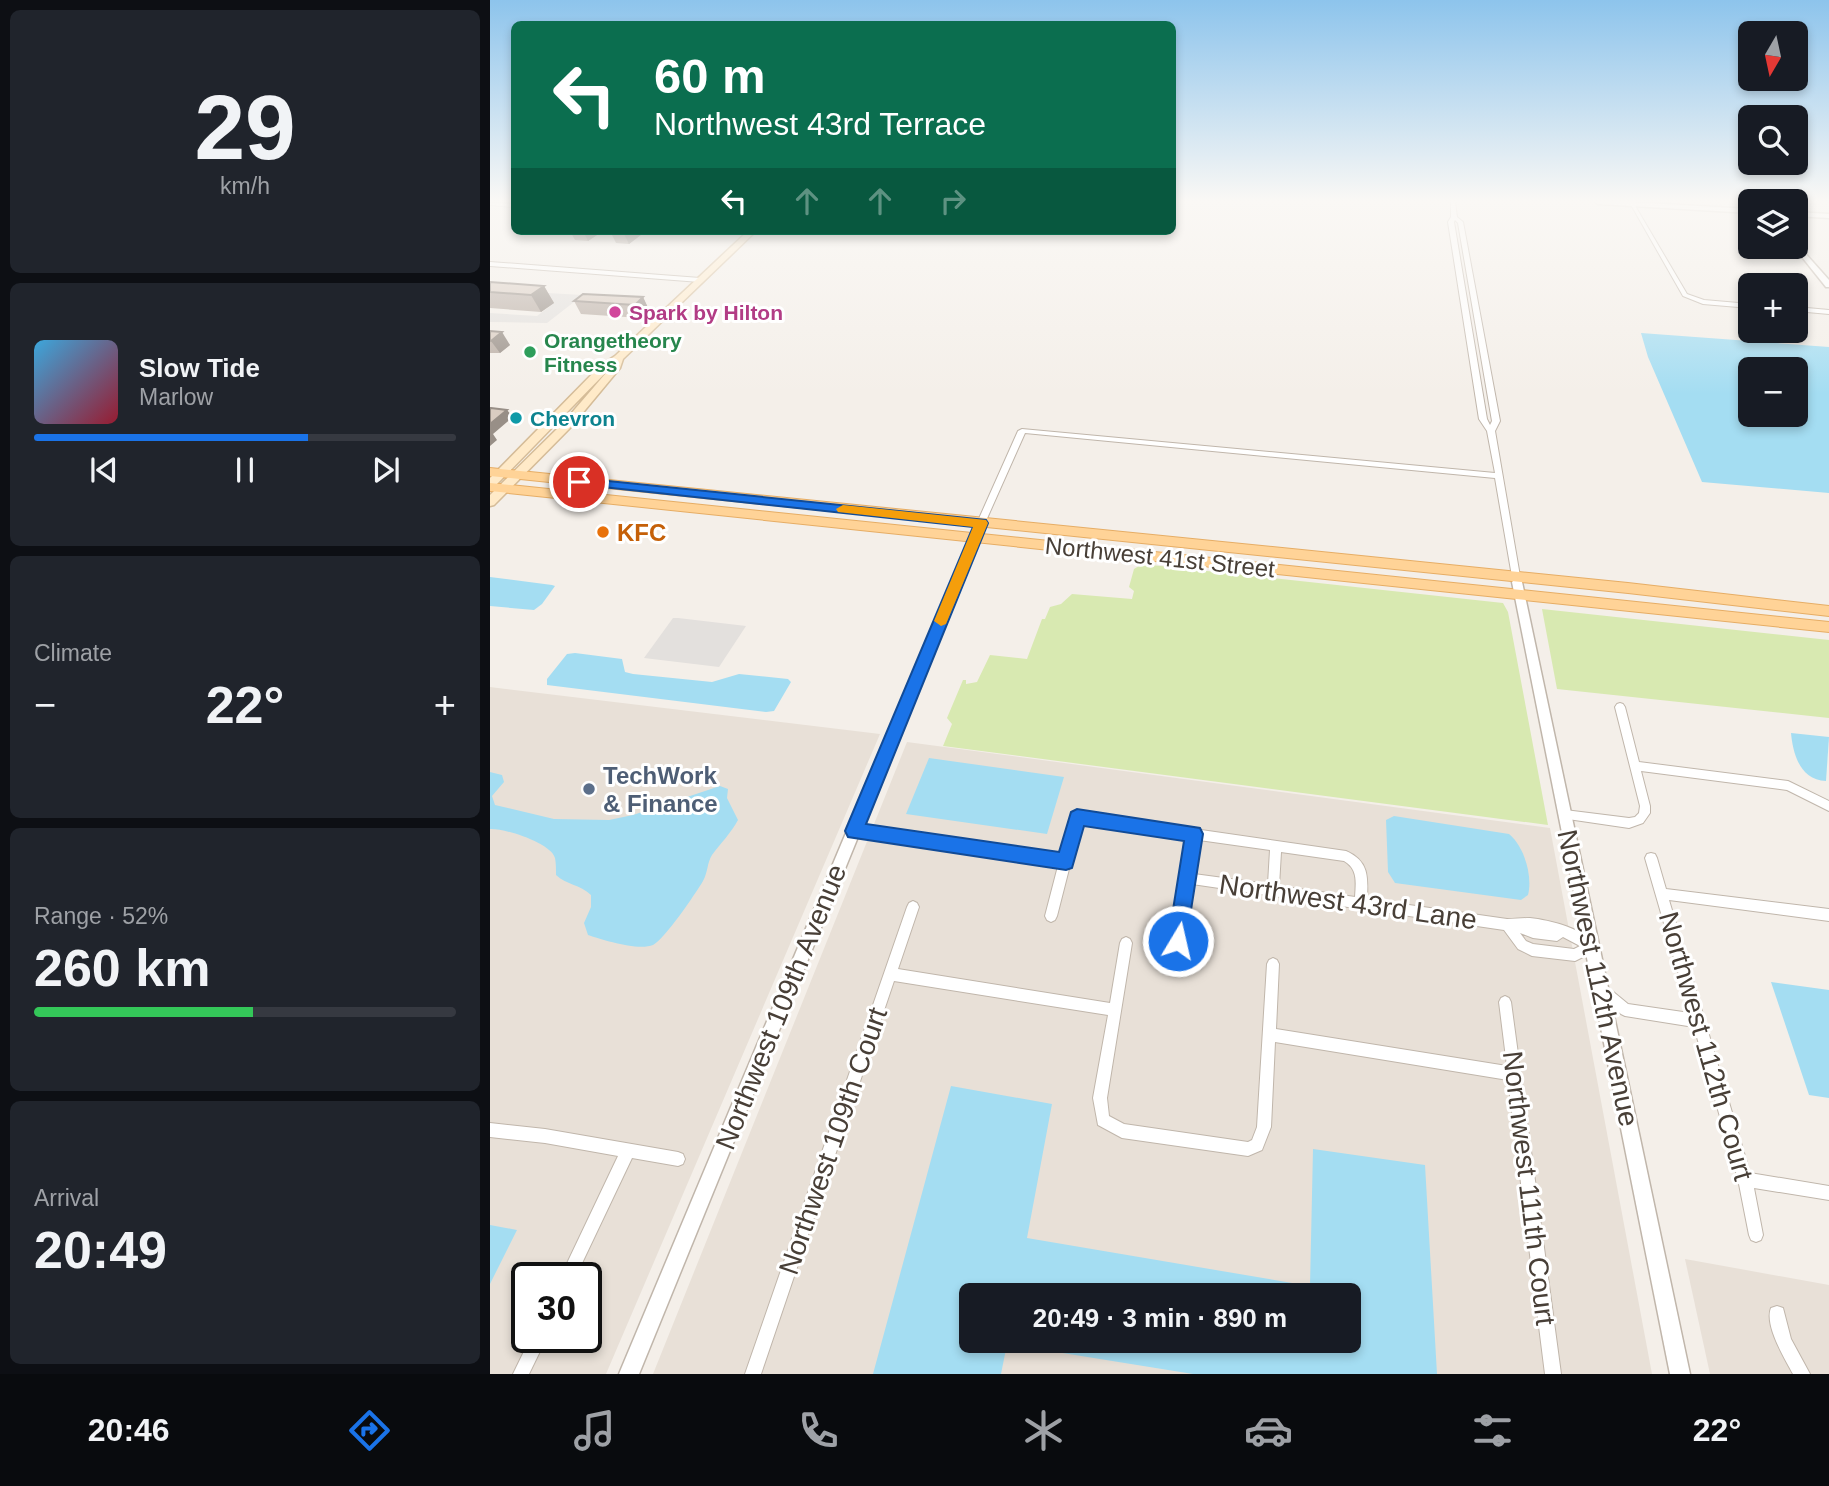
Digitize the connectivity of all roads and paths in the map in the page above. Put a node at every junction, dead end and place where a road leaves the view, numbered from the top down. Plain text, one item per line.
1 (518, 266) edge
2 (715, 266) edge
3 (1458, 266) edge
4 (1468, 266) edge
5 (1668, 266) edge
6 (1813, 266) edge
7 (700, 280) junction
8 (1829, 285) edge
9 (1738, 305) edge
10 (1808, 310) edge
11 (1829, 312) edge
12 (618, 358) junction
13 (1491, 431) junction
14 (496, 473) edge
15 (517, 475) junction
16 (1498, 476) junction
17 (495, 487) edge
18 (490, 502) edge
19 (981, 523) junction
20 (975, 538) junction
21 (1518, 585) junction
22 (1829, 611) edge
23 (1829, 627) edge
24 (1620, 707) dead end
25 (1636, 766) junction
26 (1829, 806) edge
27 (1565, 815) junction
28 (854, 831) junction
29 (1194, 834) junction
30 (1276, 845) junction
31 (1651, 858) dead end
32 (1066, 862) junction
33 (1188, 878) junction
34 (1273, 891) junction
35 (1664, 894) junction
36 (1361, 904) junction
37 (913, 907) dead end
38 (1829, 915) edge
39 (1051, 916) dead end
40 (1513, 926) junction
41 (1560, 931) junction
42 (1540, 933) junction
43 (1178, 941) dead end
44 (1126, 943) dead end
45 (1591, 947) junction
46 (1543, 951) junction
47 (1273, 964) dead end
48 (891, 974) junction
49 (1600, 989) junction
50 (1505, 1002) dead end
51 (1115, 1010) junction
52 (1699, 1021) junction
53 (1270, 1035) junction
54 (1513, 1074) junction
55 (490, 1130) edge
56 (628, 1151) junction
57 (678, 1159) dead end
58 (1745, 1179) junction
59 (1829, 1193) edge
60 (1756, 1235) dead end
61 (575, 1262) edge
62 (1776, 1314) dead end
63 (531, 1353) edge
64 (521, 1374) edge
65 (629, 1374) edge
66 (753, 1374) edge
67 (1553, 1374) edge
68 (1680, 1374) edge
69 (1802, 1374) edge

1 - 7 street
2 - 7 main road
3 - 13 street
4 - 13 street
5 - 9 street
6 - 8 street
7 - 12 main road
10 - 11 street
12 - 14 main road
12 - 15 main road
13 - 16 street
14 - 15 main road, Northwest 41st Street
14 - 17 main road
15 - 17 main road
15 - 19 main road, Northwest 41st Street
16 - 19 street
16 - 21 street
17 - 18 main road
17 - 20 main road, Northwest 41st Street
19 - 20 street, Northwest 109th Avenue
19 - 21 main road, Northwest 41st Street
20 - 21 main road, Northwest 41st Street
20 - 28 street, Northwest 109th Avenue
21 - 22 main road, Northwest 41st Street
21 - 23 main road, Northwest 41st Street
21 - 27 street, Northwest 112th Avenue
24 - 25 street
25 - 26 street
25 - 27 street
27 - 45 street, Northwest 112th Avenue
28 - 32 street
28 - 65 street, Northwest 109th Avenue
29 - 30 street
29 - 32 street
29 - 33 street
30 - 34 street
30 - 36 street
31 - 35 street, Northwest 112th Court
32 - 39 street
33 - 34 street, Northwest 43rd Lane
33 - 43 street
34 - 36 street, Northwest 43rd Lane
35 - 38 street
35 - 52 street, Northwest 112th Court
36 - 40 street, Northwest 43rd Lane
37 - 48 street, Northwest 109th Court
40 - 41 street, Northwest 43rd Lane
40 - 42 street, Northwest 43rd Lane
40 - 46 street, Northwest 43rd Lane
41 - 42 street, Northwest 43rd Lane
41 - 45 street, Northwest 43rd Lane
42 - 46 street
44 - 51 street
45 - 46 street, Northwest 43rd Lane
45 - 49 street, Northwest 112th Avenue
47 - 53 street
48 - 51 street
48 - 66 street, Northwest 109th Court
49 - 52 street
49 - 68 street, Northwest 112th Avenue
50 - 54 street, Northwest 111th Court
51 - 53 street
52 - 58 street, Northwest 112th Court
53 - 54 street
54 - 67 street, Northwest 111th Court
55 - 56 street
56 - 57 street
56 - 61 street
58 - 59 street
58 - 60 street, Northwest 112th Court
62 - 69 street
63 - 64 street

